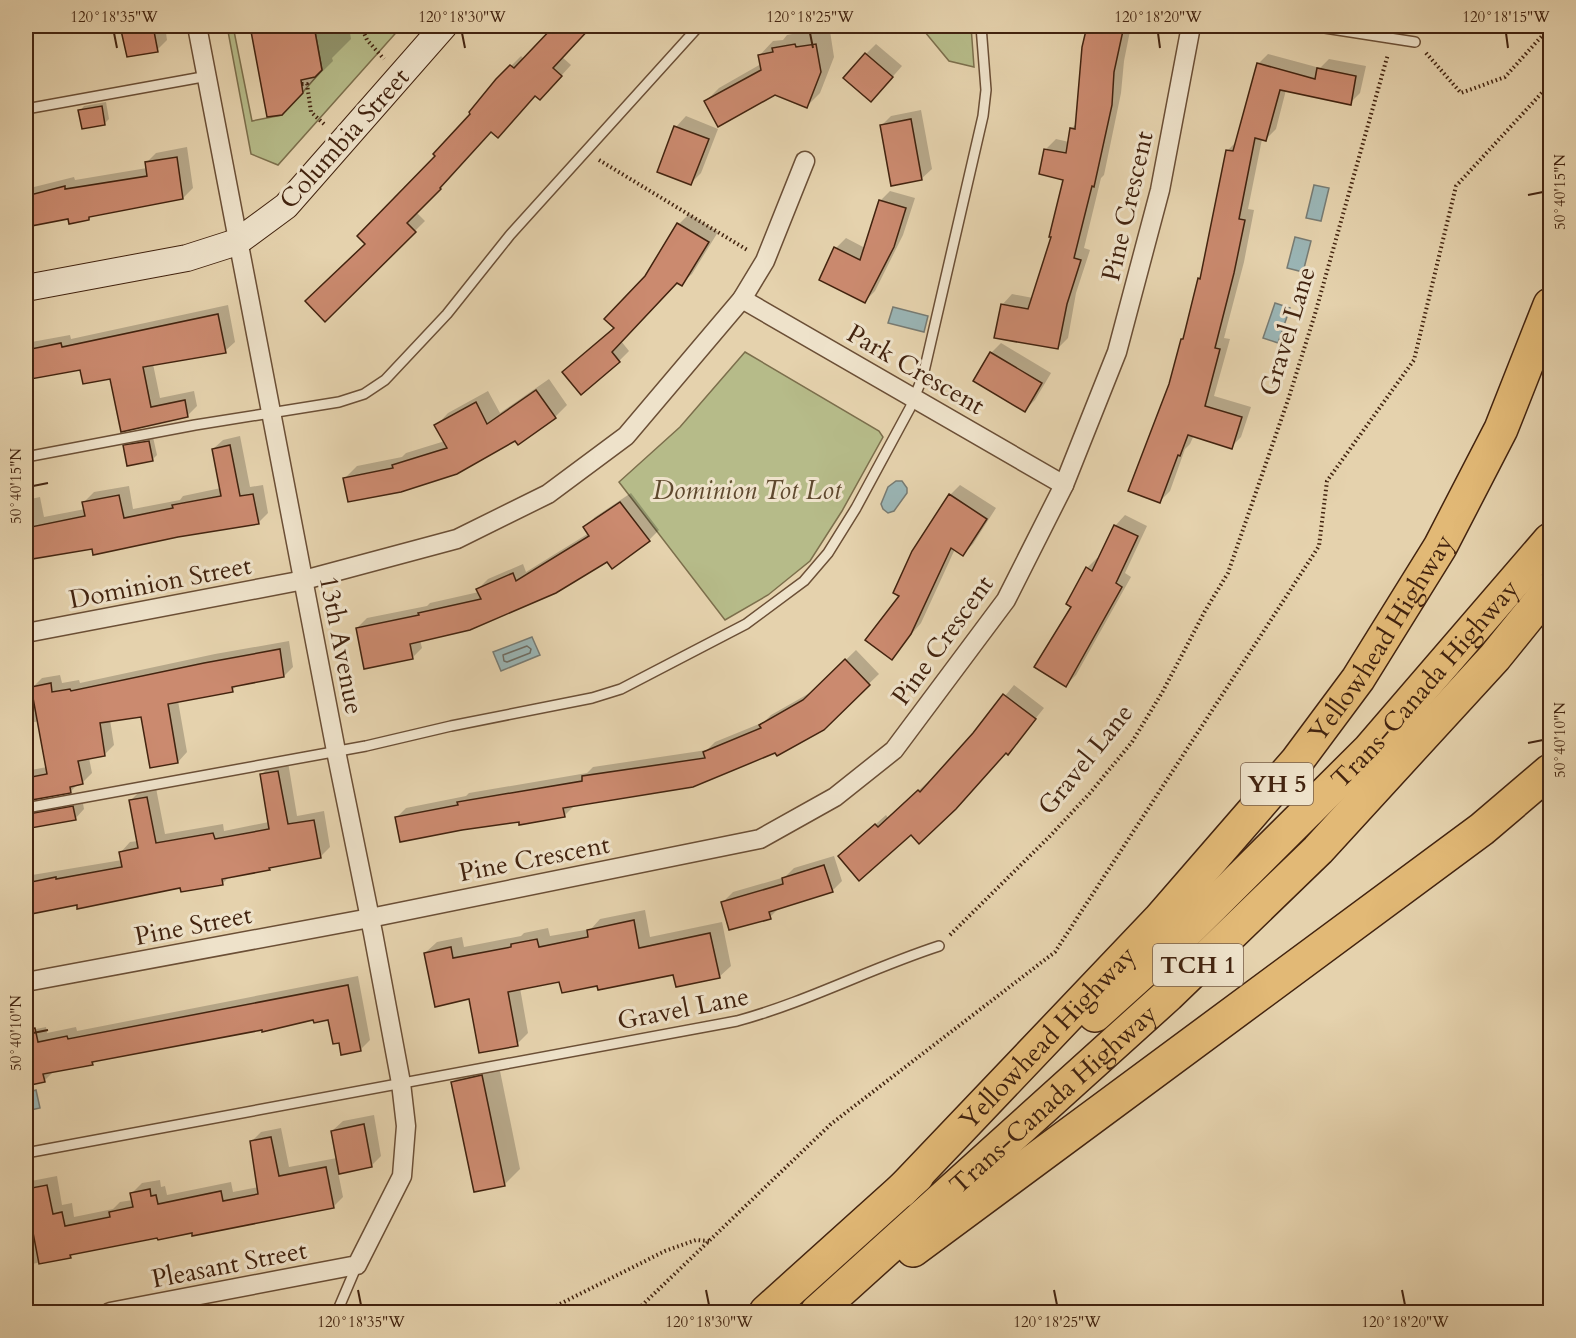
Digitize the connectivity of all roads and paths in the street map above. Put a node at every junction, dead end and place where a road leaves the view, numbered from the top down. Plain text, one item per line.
1 (197, 26) edge
2 (361, 26) edge
3 (444, 26) edge
4 (699, 26) edge
5 (981, 26) edge
6 (1191, 26) edge
7 (1312, 26) edge
8 (1551, 27) edge
9 (1392, 39) junction
10 (1415, 42) joint
11 (208, 76) junction
12 (400, 76) junction
13 (302, 84) dead end
14 (1551, 84) edge
15 (26, 109) edge
16 (342, 142) junction
17 (585, 152) junction
18 (805, 161) dead end
19 (237, 242) junction
20 (765, 261) junction
21 (26, 288) edge
22 (742, 298) junction
23 (1551, 305) edge
24 (914, 398) junction
25 (272, 414) junction
26 (26, 457) edge
27 (1064, 485) junction
28 (1551, 540) edge
29 (304, 580) junction
30 (1551, 589) edge
31 (26, 633) edge
32 (336, 751) junction
33 (1551, 771) edge
34 (26, 808) edge
35 (370, 918) junction
36 (939, 946) joint
37 (26, 982) edge
38 (401, 1083) junction
39 (26, 1153) edge
40 (901, 1191) junction
41 (710, 1241) junction
42 (357, 1265) junction
43 (110, 1312) edge
44 (337, 1312) edge
45 (544, 1312) edge
46 (635, 1312) edge
47 (766, 1312) edge
48 (817, 1312) edge
49 (830, 1312) edge

1 - 11 street, 13th Avenue
2 - 12 path
3 - 12 main road, Columbia Street
4 - 17 lane
5 - 24 lane
6 - 27 street, Pine Crescent
7 - 9 lane
8 - 10 path
9 - 10 lane
9 - 36 path, Gravel Lane
11 - 15 lane
11 - 19 street, 13th Avenue
12 - 16 main road, Columbia Street
13 - 16 path
14 - 41 path
16 - 19 main road, Columbia Street
17 - 20 path
17 - 25 lane
18 - 20 street, Dominion Street
19 - 21 main road, Columbia Street
19 - 25 street, 13th Avenue
20 - 22 street, Dominion Street
22 - 24 street, Park Crescent
22 - 29 street, Dominion Street
23 - 40 highway, Yellowhead Highway / YH 5
24 - 27 street, Park Crescent
24 - 32 lane
25 - 26 lane
25 - 29 street, 13th Avenue
27 - 35 street, Pine Crescent
28 - 40 highway, Trans-Canada Highway / TCH 1
29 - 31 street, Dominion Street
29 - 32 street, 13th Avenue
30 - 48 highway, Trans-Canada Highway / TCH 1
32 - 34 lane
32 - 35 street, 13th Avenue
33 - 49 highway
35 - 37 street, Pine Street
35 - 38 street, 13th Avenue
36 - 38 lane, Gravel Lane
38 - 39 lane, Gravel Lane
38 - 42 street, 13th Avenue
40 - 47 highway, Trans-Canada Highway / TCH 1
41 - 45 path
41 - 46 path
42 - 43 street, Pleasant Street
42 - 44 lane

